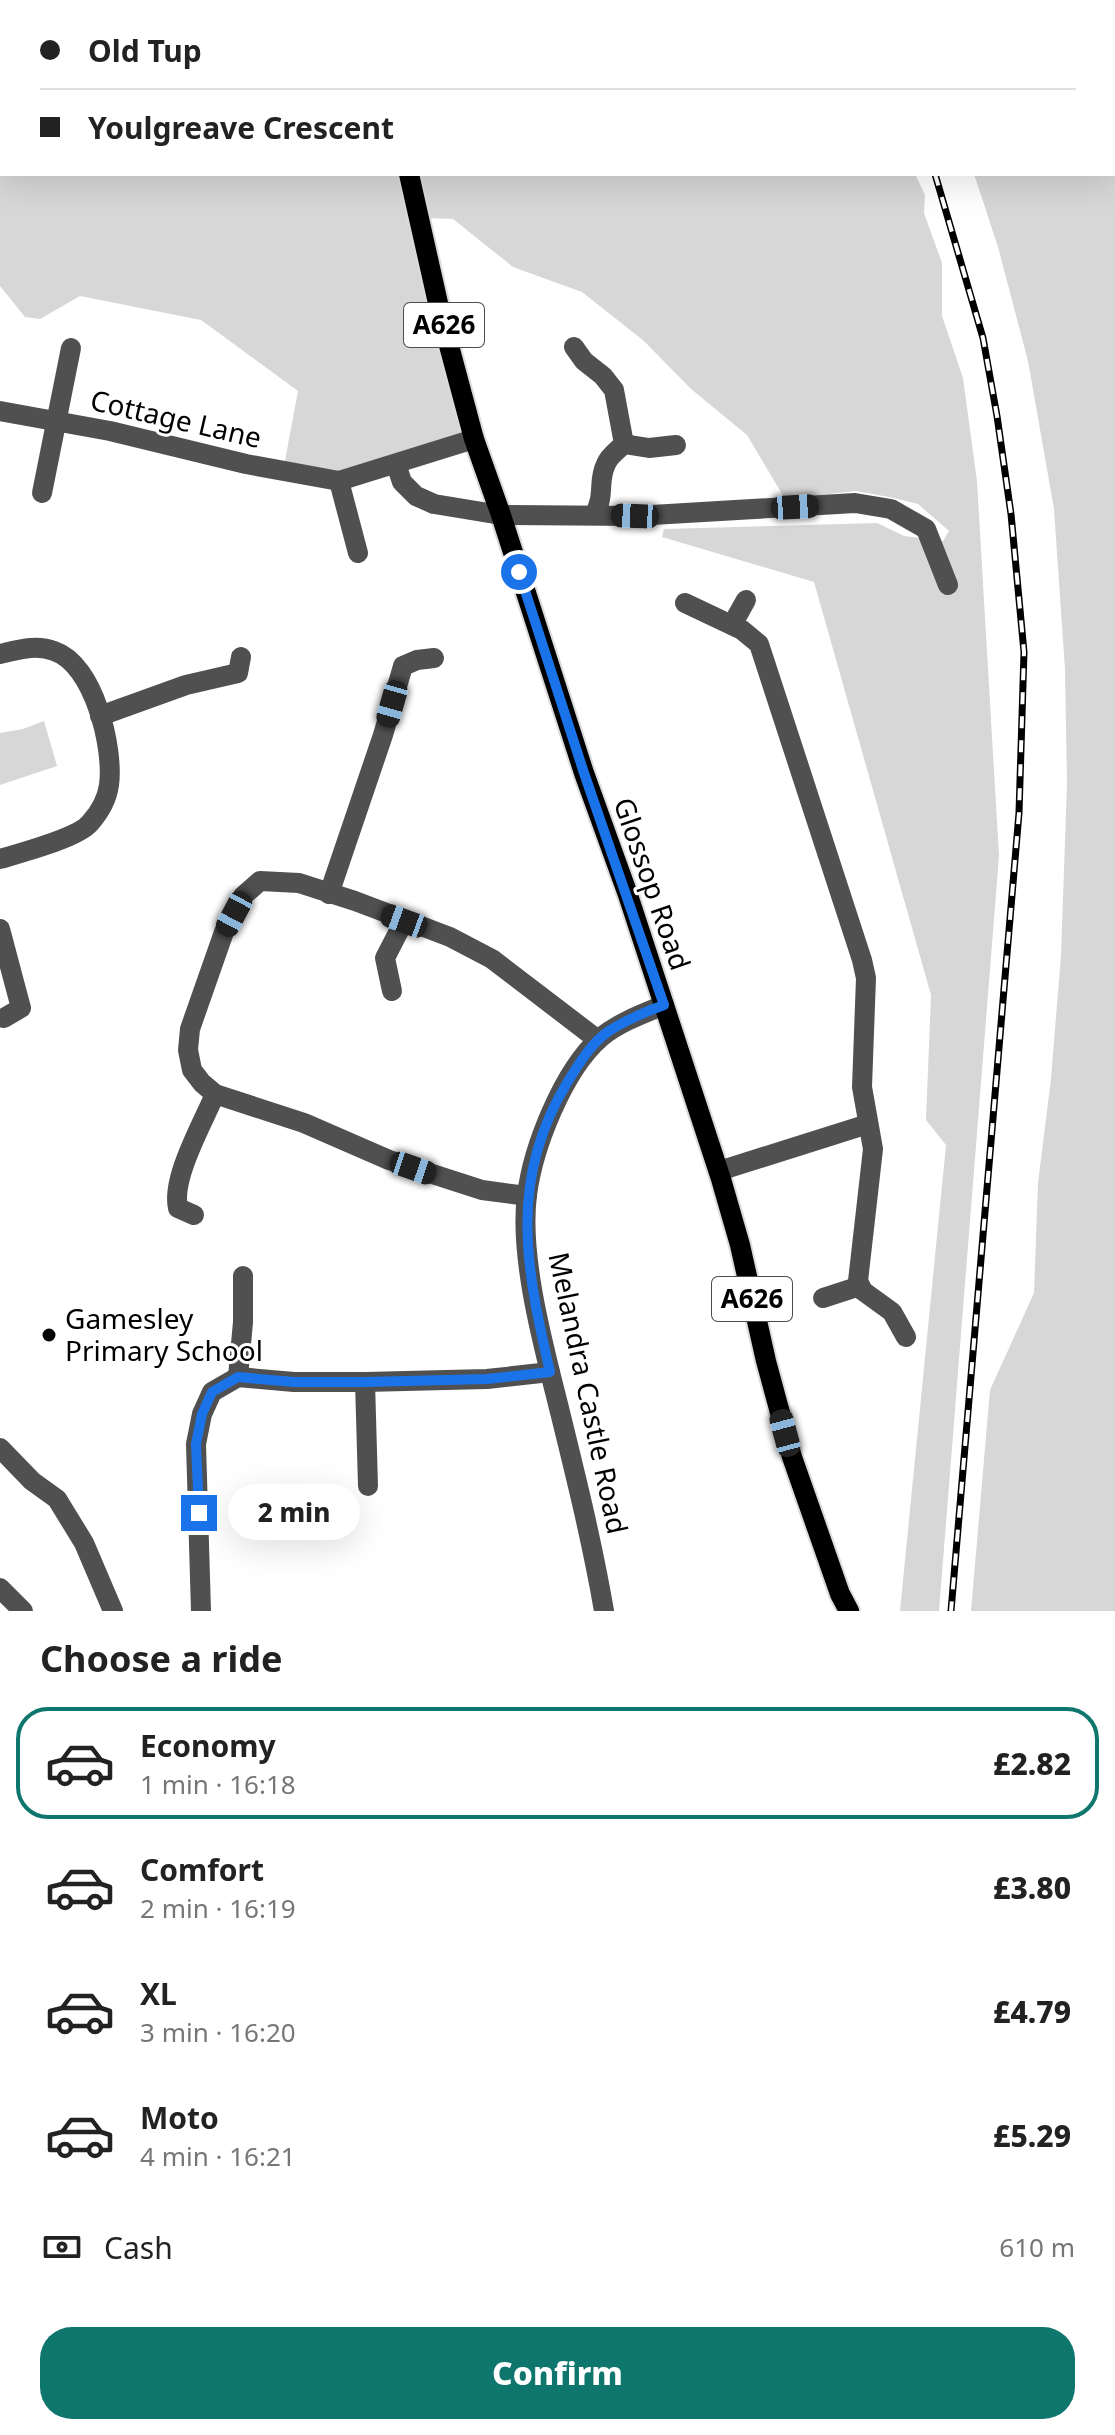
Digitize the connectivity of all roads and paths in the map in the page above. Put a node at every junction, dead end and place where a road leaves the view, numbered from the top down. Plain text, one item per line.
1 (409, 176) edge
2 (574, 347) dead end
3 (71, 348) dead end
4 (0, 411) edge
5 (56, 422) junction
6 (474, 439) junction
7 (624, 444) junction
8 (676, 445) dead end
9 (396, 464) junction
10 (339, 481) junction
11 (42, 493) dead end
12 (501, 515) junction
13 (594, 515) junction
14 (358, 553) dead end
15 (948, 585) dead end
16 (746, 600) dead end
17 (685, 603) dead end
18 (732, 625) junction
19 (0, 654) edge
20 (241, 657) dead end
21 (434, 658) dead end
22 (100, 716) junction
23 (0, 859) edge
24 (329, 894) junction
25 (404, 921) junction
26 (0, 929) edge
27 (392, 991) dead end
28 (664, 1005) junction
29 (4, 1018) dead end
30 (598, 1040) junction
31 (215, 1094) junction
32 (868, 1124) junction
33 (719, 1171) junction
34 (527, 1196) junction
35 (194, 1215) dead end
36 (243, 1276) dead end
37 (860, 1286) junction
38 (823, 1298) dead end
39 (906, 1337) dead end
40 (550, 1372) junction
41 (238, 1377) junction
42 (365, 1382) junction
43 (0, 1448) edge
44 (368, 1486) dead end
45 (0, 1588) edge
46 (23, 1611) edge
47 (113, 1611) edge
48 (201, 1611) edge
49 (604, 1611) edge
50 (849, 1611) edge

1 - 6 main road, Glossop Road / A626
2 - 7 street
3 - 5 street
4 - 5 street, Cottage Lane
5 - 10 street, Cottage Lane
5 - 11 street
6 - 9 street, Cottage Lane
6 - 12 main road, Glossop Road / A626
7 - 8 street
7 - 13 street
9 - 10 street, Cottage Lane
9 - 12 street
10 - 14 street
12 - 13 street
12 - 28 main road, Glossop Road / A626
13 - 15 street
16 - 18 street
17 - 18 street
18 - 32 street
19 - 22 street
20 - 22 street
21 - 24 street
22 - 23 street
24 - 25 street
24 - 31 street
25 - 27 street
25 - 30 street
26 - 29 street
28 - 30 street, Melandra Castle Road
28 - 33 main road, Glossop Road / A626
30 - 34 street, Melandra Castle Road
31 - 34 street
31 - 35 street
32 - 33 street
32 - 37 street
33 - 50 main road, Glossop Road / A626
34 - 40 street, Melandra Castle Road
36 - 41 street
37 - 38 street
37 - 39 street
40 - 42 street
40 - 49 street, Melandra Castle Road
41 - 42 street
41 - 48 street
42 - 44 street
43 - 47 street
45 - 46 street

